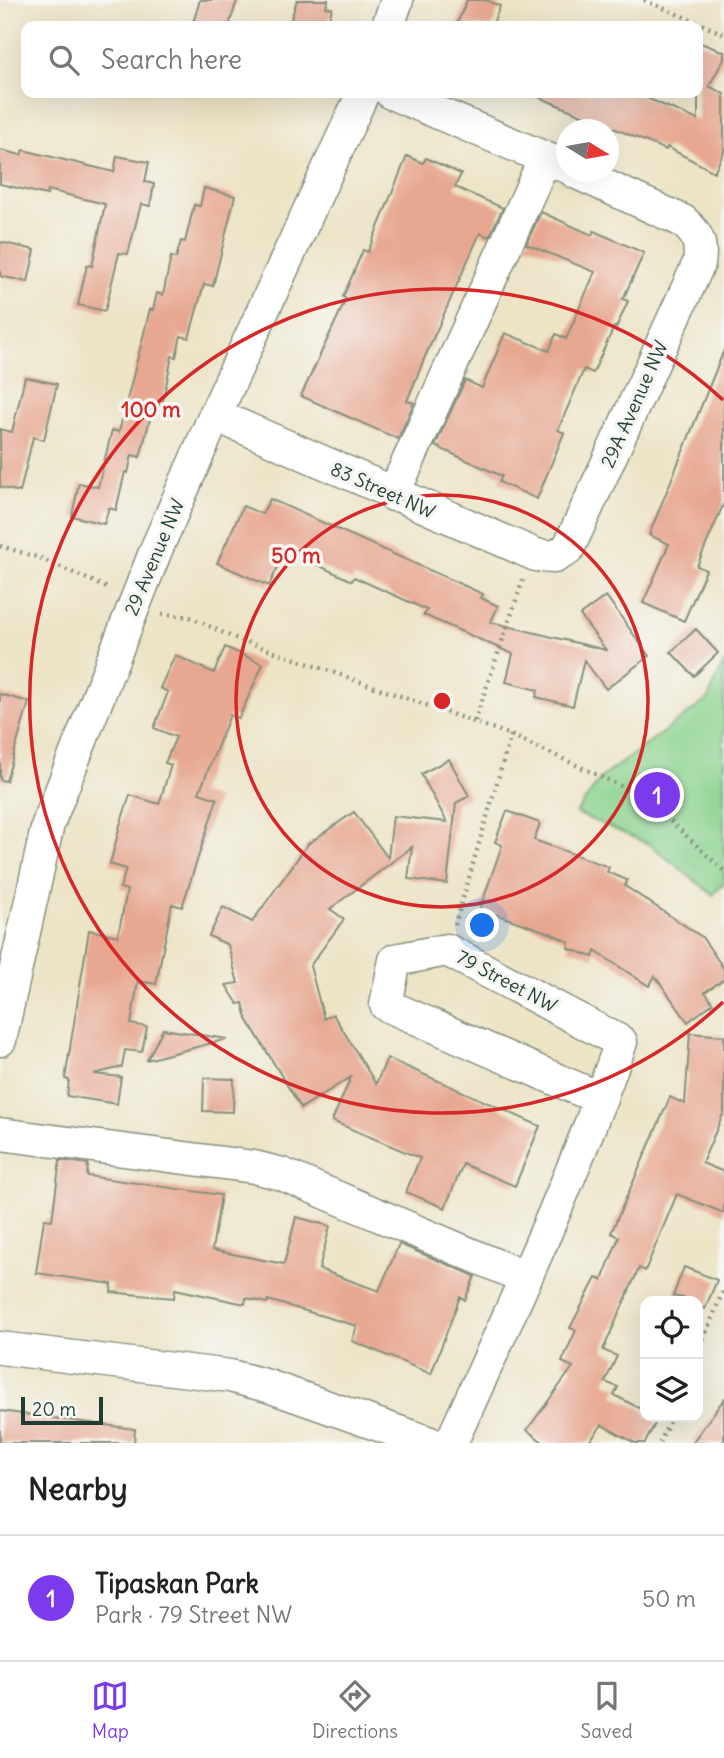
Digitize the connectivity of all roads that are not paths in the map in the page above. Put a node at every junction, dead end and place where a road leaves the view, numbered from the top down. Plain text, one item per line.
1 (397, 0) edge
2 (390, 21) edge
3 (361, 98) edge
4 (403, 98) edge
5 (556, 163) edge
6 (597, 182) edge
7 (215, 415) junction
8 (393, 495) junction
9 (554, 556) joint
10 (0, 1040) edge
11 (601, 1099) junction
12 (0, 1134) edge
13 (526, 1278) junction
14 (0, 1348) edge
15 (430, 1443) edge
16 (451, 1443) edge

1 - 2 street
3 - 7 street, 29 Avenue NW
4 - 5 street
5 - 8 street
6 - 9 street, 29A Avenue NW
7 - 8 street, 83 Street NW
7 - 10 street, 29 Avenue NW
8 - 9 street, 83 Street NW
11 - 11 street, 79 Street NW
11 - 13 street, 79 Street NW
12 - 13 street
13 - 16 street, 79 Street NW
14 - 15 street

